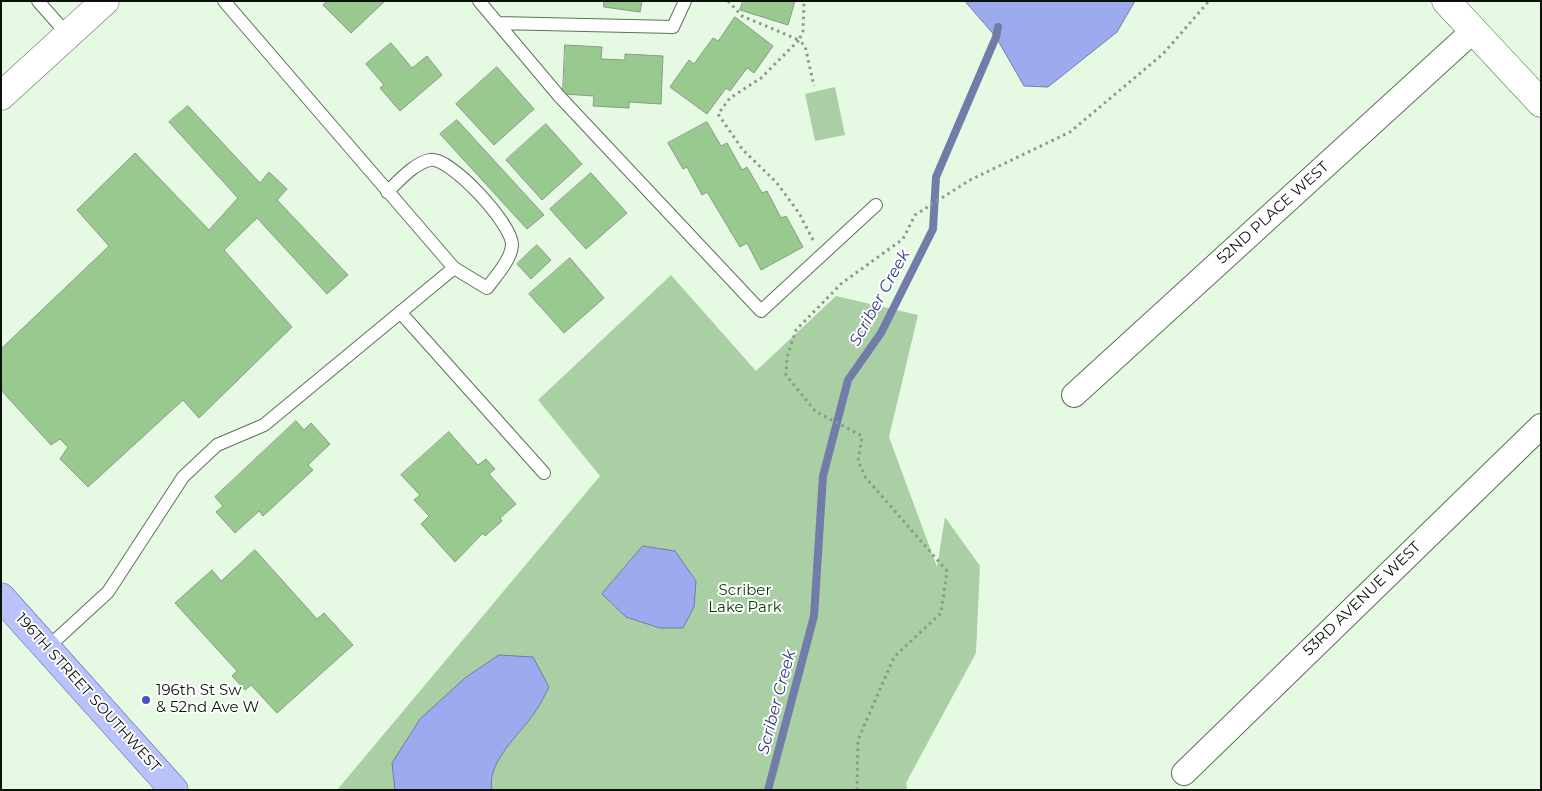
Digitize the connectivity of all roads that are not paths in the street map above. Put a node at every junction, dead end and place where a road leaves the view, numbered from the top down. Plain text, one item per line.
1 (38, 1) edge
2 (105, 1) edge
3 (224, 1) edge
4 (479, 1) edge
5 (685, 1) edge
6 (1446, 1) edge
7 (498, 22) junction
8 (1473, 31) junction
9 (68, 35) junction
10 (1, 96) edge
11 (1541, 103) edge
12 (387, 192) junction
13 (876, 205) dead end
14 (454, 268) junction
15 (400, 312) junction
16 (1074, 395) dead end
17 (1541, 426) edge
18 (544, 473) dead end
19 (1, 597) edge
20 (47, 648) junction
21 (1184, 773) dead end
22 (174, 790) edge

1 - 9 lane
2 - 9 street
3 - 12 lane
4 - 7 lane
5 - 7 lane
6 - 8 street
7 - 13 lane
8 - 11 street
8 - 16 street, 52ND PLACE WEST
9 - 10 street
12 - 14 lane
12 - 14 lane
14 - 15 lane
15 - 18 lane
15 - 20 lane
17 - 21 street, 53RD AVENUE WEST
19 - 20 main road, 196TH STREET SOUTHWEST
20 - 22 main road, 196TH STREET SOUTHWEST

